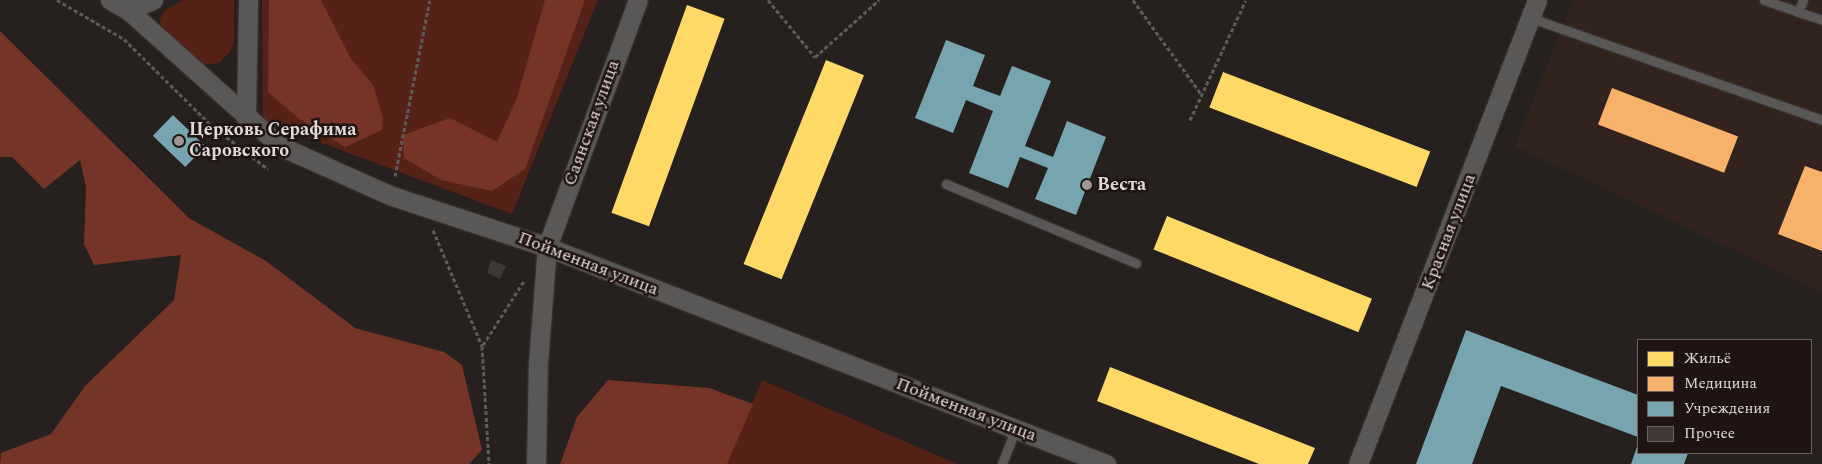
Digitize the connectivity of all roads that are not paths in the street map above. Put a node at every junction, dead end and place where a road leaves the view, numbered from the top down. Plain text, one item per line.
1 (110, 0) edge
2 (153, 0) edge
3 (248, 0) edge
4 (638, 0) edge
5 (1537, 0) edge
6 (1764, 0) edge
7 (1803, 0) edge
8 (128, 10) junction
9 (1798, 12) junction
10 (1531, 18) junction
11 (1822, 20) edge
12 (246, 118) junction
13 (1822, 120) edge
14 (946, 184) dead end
15 (547, 247) junction
16 (1136, 263) dead end
17 (1015, 430) junction
18 (536, 464) edge
19 (1002, 464) edge
20 (1106, 464) edge
21 (1358, 464) edge

1 - 8 street, Пойменная улица
2 - 8 street
3 - 12 street
4 - 15 street, Саянская улица
5 - 10 street, Красная улица
6 - 9 lane
7 - 9 lane
8 - 12 street, Пойменная улица
9 - 11 lane
10 - 13 lane
10 - 21 street, Красная улица
12 - 15 street, Пойменная улица
14 - 16 lane
15 - 17 street, Пойменная улица
15 - 18 street, Саянская улица
17 - 19 lane
17 - 20 street, Пойменная улица

